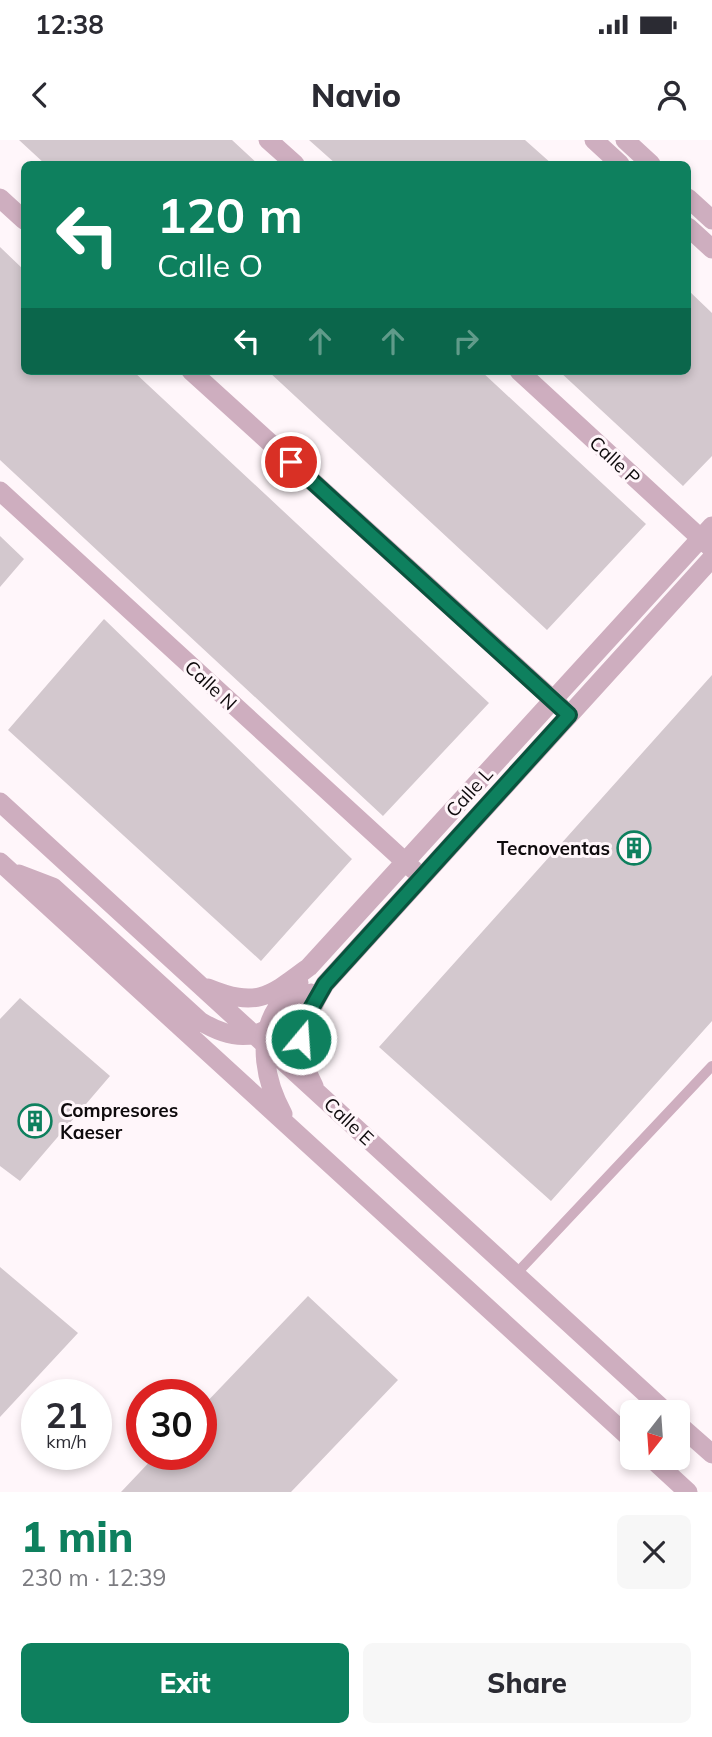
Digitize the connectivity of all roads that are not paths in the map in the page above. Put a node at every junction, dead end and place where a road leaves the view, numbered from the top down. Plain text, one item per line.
1 (268, 140) edge
2 (594, 140) edge
3 (625, 140) edge
4 (292, 161) edge
5 (617, 161) edge
6 (648, 161) edge
7 (0, 198) edge
8 (691, 201) edge
9 (21, 217) edge
10 (712, 220) edge
11 (691, 230) edge
12 (712, 249) edge
13 (195, 375) edge
14 (524, 375) edge
15 (0, 491) edge
16 (708, 538) edge
17 (712, 558) edge
18 (553, 700) junction
19 (569, 715) junction
20 (0, 802) edge
21 (405, 863) junction
22 (4, 866) edge
23 (422, 878) junction
24 (309, 967) junction
25 (199, 984) junction
26 (325, 984) junction
27 (262, 1037) junction
28 (712, 1066) edge
29 (318, 1093) junction
30 (287, 1123) junction
31 (516, 1274) junction
32 (653, 1400) edge
33 (620, 1429) edge
34 (690, 1435) edge
35 (712, 1454) edge
36 (664, 1470) edge
37 (688, 1492) edge

1 - 4 street
2 - 5 street
3 - 6 street
7 - 9 street
8 - 10 street
11 - 12 street
13 - 18 street
14 - 16 street, Calle P
15 - 21 street, Calle N
16 - 18 street, Calle L
17 - 19 street, Calle L
18 - 19 street
18 - 21 street, Calle L
19 - 23 street, Calle L
20 - 25 street, Calle E
21 - 23 street, Calle N
21 - 24 street, Calle L
22 - 27 street
22 - 30 street
23 - 26 street, Calle L
24 - 25 street, Calle L
24 - 27 street
25 - 27 street, Calle E
26 - 27 street
26 - 29 street, Calle L
27 - 29 street, Calle E
27 - 30 street
28 - 31 lane
29 - 31 street, Calle E
30 - 33 street
31 - 32 street, Calle E
34 - 35 street
36 - 37 street

